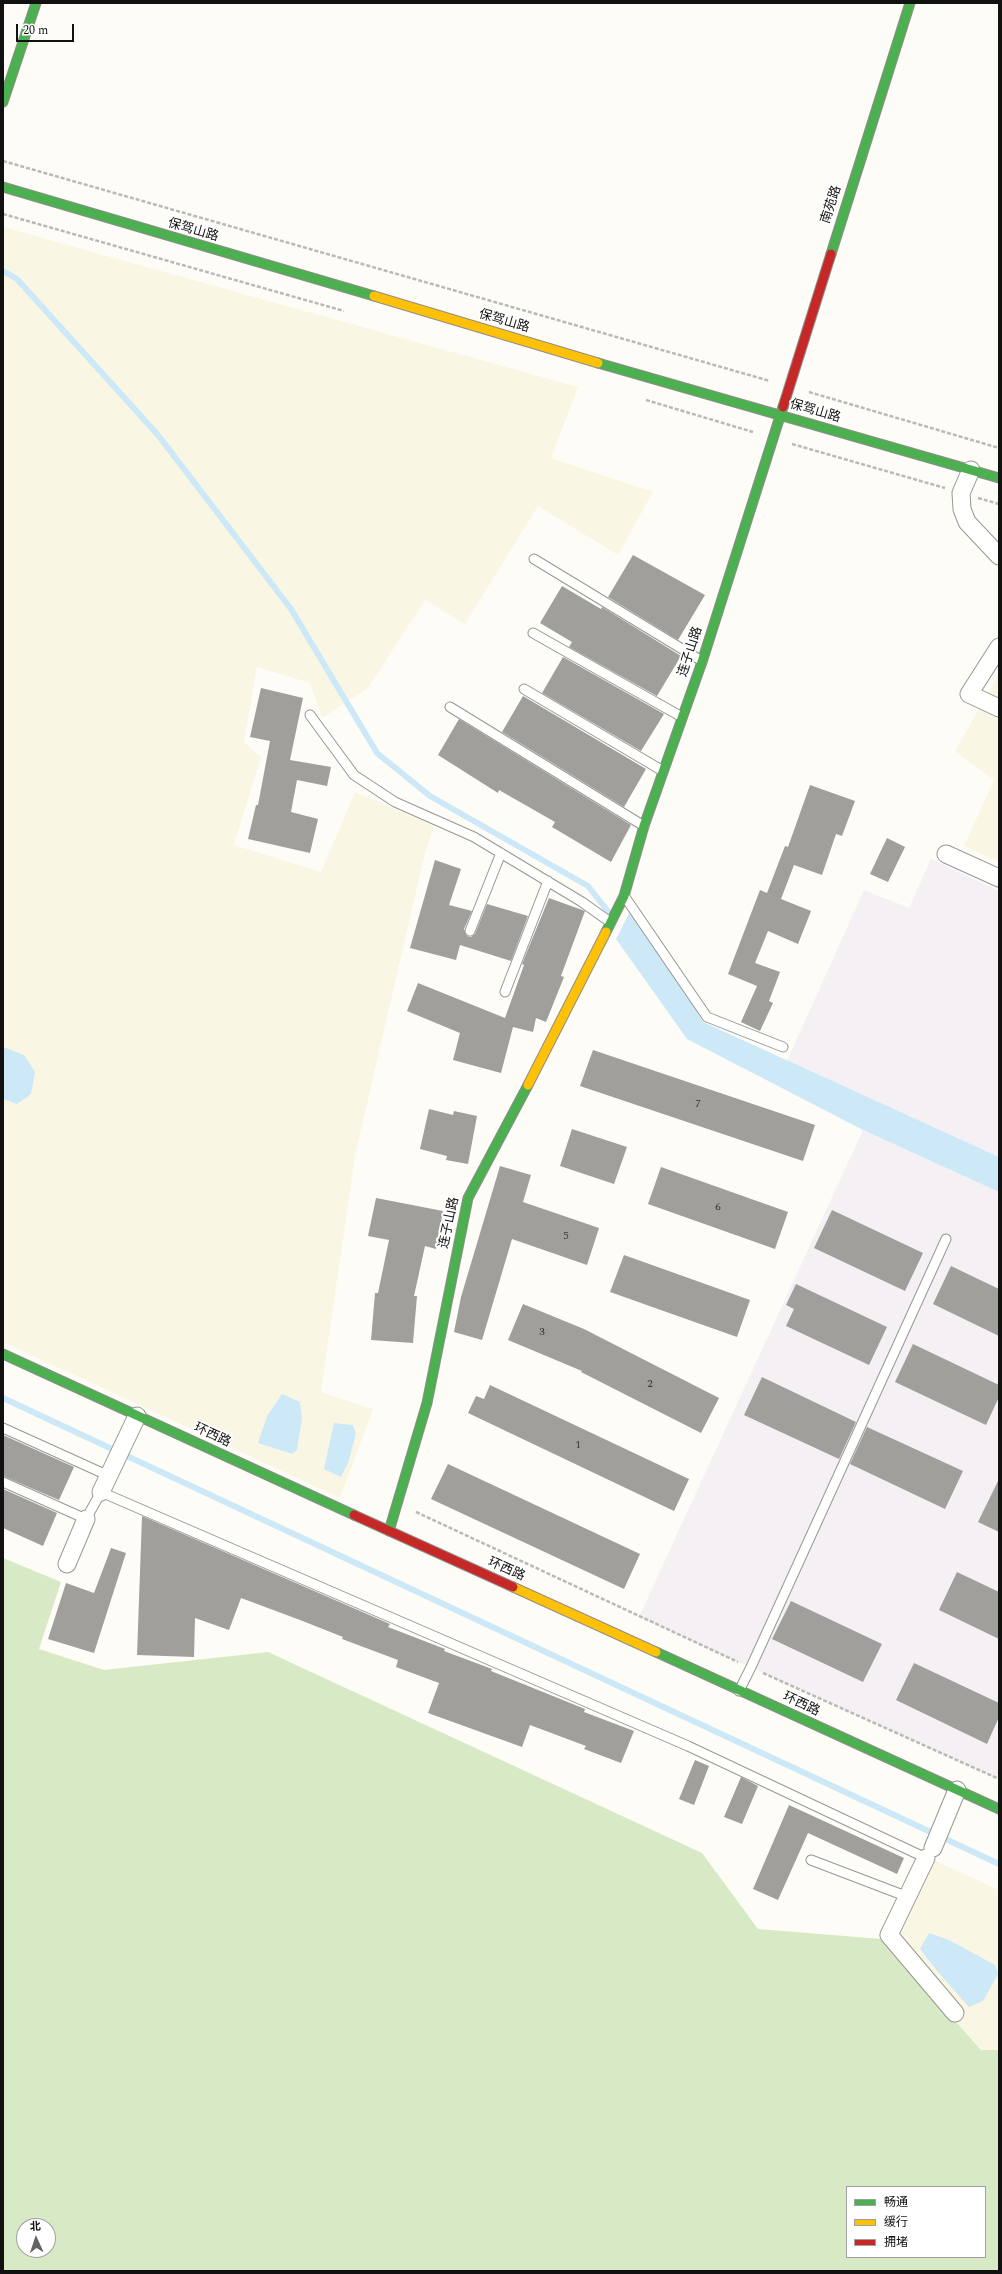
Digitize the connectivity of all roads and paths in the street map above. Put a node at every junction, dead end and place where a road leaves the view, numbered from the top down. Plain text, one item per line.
1 (36, 3) edge
2 (910, 3) edge
3 (3, 102) edge
4 (3, 161) edge
5 (3, 187) edge
6 (3, 214) edge
7 (351, 313) dead end
8 (788, 386) junction
9 (639, 398) dead end
10 (779, 415) junction
11 (772, 437) junction
12 (999, 448) edge
13 (971, 470) junction
14 (999, 478) edge
15 (961, 493) junction
16 (999, 504) edge
17 (999, 556) edge
18 (534, 559) dead end
19 (532, 633) dead end
20 (999, 647) edge
21 (702, 662) junction
22 (524, 689) dead end
23 (450, 707) dead end
24 (999, 708) edge
25 (310, 715) dead end
26 (682, 717) junction
27 (663, 771) junction
28 (644, 826) junction
29 (501, 853) junction
30 (946, 854) dead end
31 (999, 878) edge
32 (548, 881) junction
33 (624, 896) junction
34 (610, 922) junction
35 (470, 931) dead end
36 (505, 992) dead end
37 (784, 1048) dead end
38 (946, 1239) dead end
39 (3, 1354) edge
40 (137, 1416) junction
41 (3, 1428) edge
42 (111, 1471) junction
43 (3, 1482) edge
44 (101, 1492) junction
45 (398, 1500) junction
46 (86, 1519) junction
47 (389, 1531) junction
48 (67, 1564) dead end
49 (751, 1668) junction
50 (739, 1690) junction
51 (999, 1780) edge
52 (957, 1790) junction
53 (999, 1809) edge
54 (930, 1853) junction
55 (811, 1860) dead end
56 (908, 1897) junction
57 (955, 2013) dead end

1 - 3 street
2 - 8 street, 南苑路
4 - 8 path
5 - 10 street, 保驾山路
6 - 7 path
8 - 10 street, 南苑路
8 - 12 path
9 - 11 path
10 - 11 street, 连子山路
10 - 13 street, 保驾山路
11 - 15 path
11 - 21 street, 连子山路
13 - 14 street, 保驾山路
13 - 15 street
15 - 16 path
15 - 17 street
18 - 21 lane
19 - 26 lane
20 - 24 street
21 - 26 street, 连子山路
22 - 27 lane
23 - 28 lane
25 - 29 lane
26 - 27 street, 连子山路
27 - 28 street, 连子山路
28 - 33 street, 连子山路
29 - 32 lane
29 - 35 lane
30 - 31 street
32 - 34 lane
32 - 36 lane
33 - 34 street, 连子山路
33 - 37 lane
34 - 45 street, 连子山路
38 - 49 lane
39 - 40 street, 环西路
40 - 42 street
40 - 47 street, 环西路
41 - 42 lane
42 - 44 street
43 - 46 lane
44 - 46 lane
44 - 54 lane
45 - 47 street, 连子山路
45 - 49 path
46 - 48 street
47 - 50 street, 环西路
49 - 50 lane
49 - 51 path
50 - 52 street, 环西路
52 - 53 street, 环西路
52 - 54 street
54 - 56 street
55 - 56 lane
56 - 57 street

